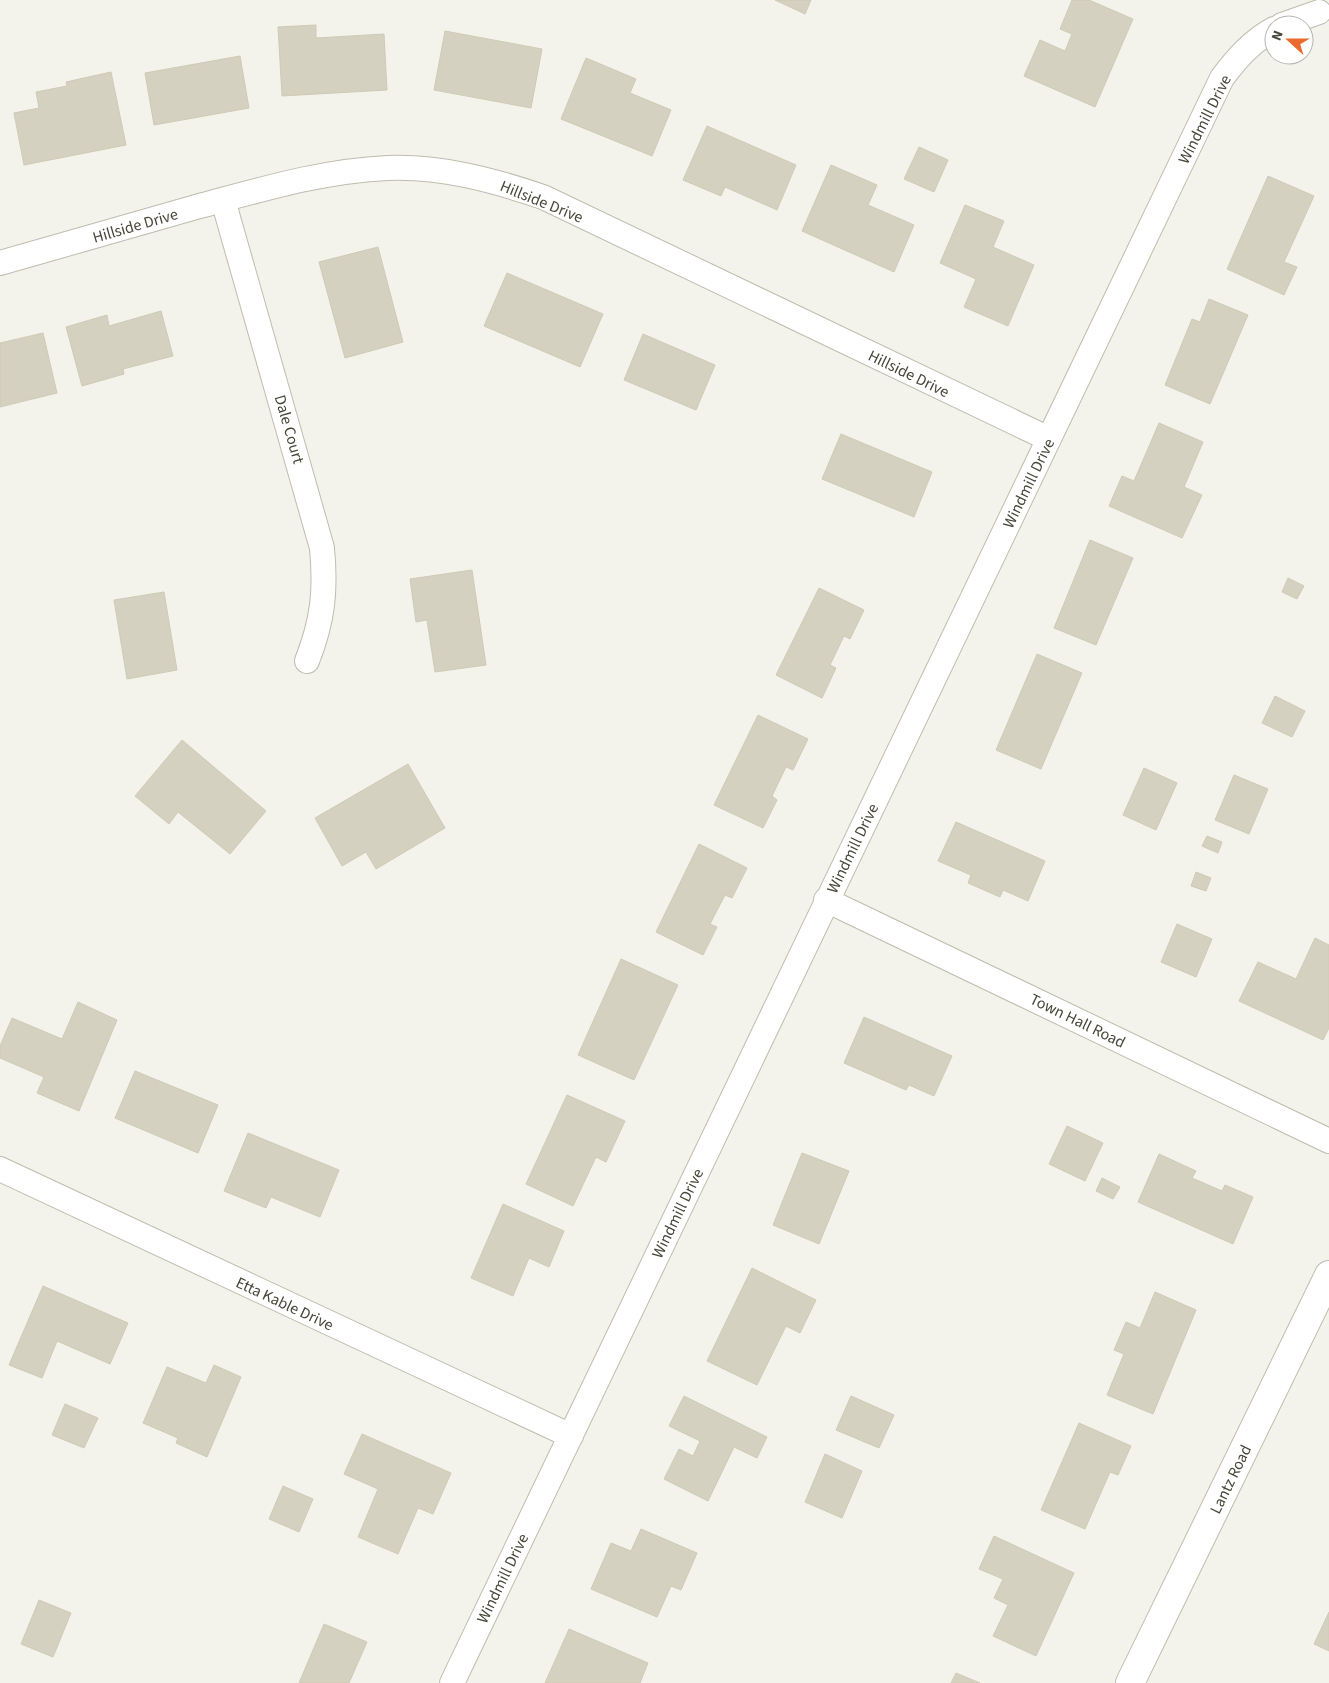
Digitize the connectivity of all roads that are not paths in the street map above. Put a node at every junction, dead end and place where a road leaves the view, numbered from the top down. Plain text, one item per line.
1 (1319, 12) dead end
2 (1310, 15) edge
3 (1264, 35) edge
4 (223, 200) junction
5 (0, 263) edge
6 (1049, 438) junction
7 (307, 661) dead end
8 (826, 900) junction
9 (1329, 1141) edge
10 (0, 1169) edge
11 (1329, 1275) edge
12 (571, 1436) junction
13 (452, 1683) edge
14 (1130, 1683) edge

1 - 2 street
3 - 6 street, Windmill Drive
4 - 5 street, Hillside Drive
4 - 6 street, Hillside Drive
4 - 7 street, Dale Court
6 - 8 street, Windmill Drive
8 - 9 street, Town Hall Road
8 - 12 street, Windmill Drive
10 - 12 street, Etta Kable Drive
11 - 14 street, Lantz Road
12 - 13 street, Windmill Drive

